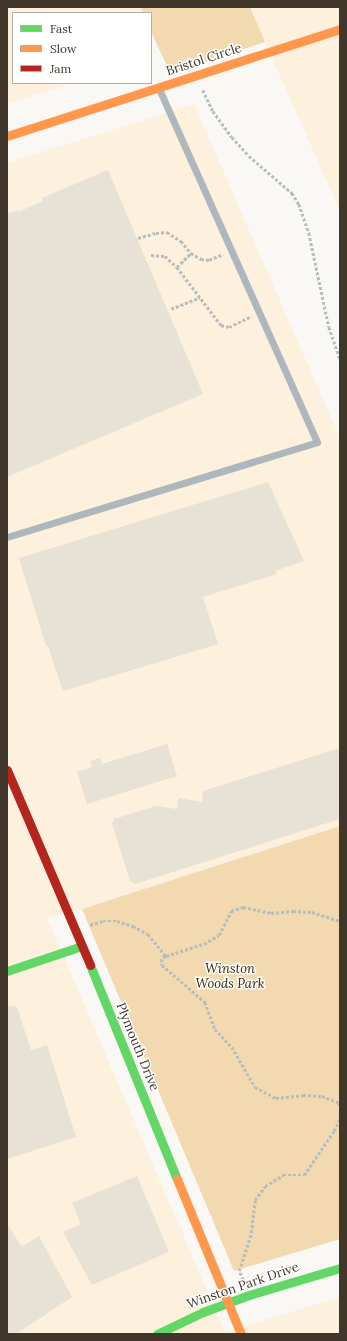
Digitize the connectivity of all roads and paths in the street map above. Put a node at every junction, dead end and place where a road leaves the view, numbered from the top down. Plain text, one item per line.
1 (340, 29) edge
2 (197, 74) junction
3 (159, 88) junction
4 (7, 136) edge
5 (138, 238) dead end
6 (191, 253) junction
7 (226, 253) dead end
8 (151, 255) dead end
9 (177, 267) junction
10 (200, 297) junction
11 (171, 309) dead end
12 (259, 312) junction
13 (340, 359) edge
14 (7, 537) edge
15 (7, 770) edge
16 (340, 921) edge
17 (75, 930) junction
18 (82, 946) junction
19 (166, 956) junction
20 (7, 971) edge
21 (340, 1107) edge
22 (340, 1118) edge
23 (340, 1268) edge
24 (248, 1295) junction
25 (228, 1303) junction
26 (157, 1334) edge
27 (242, 1334) edge

1 - 2 street, Bristol Circle
2 - 3 street, Bristol Circle
2 - 13 path
3 - 4 street, Bristol Circle
3 - 12 lane
5 - 6 path
6 - 7 path
6 - 9 path
8 - 9 path
9 - 10 path
10 - 11 path
10 - 12 path
12 - 14 lane
15 - 17 street, Plymouth Drive
16 - 19 path
17 - 18 street, Plymouth Drive
17 - 19 path
18 - 20 street
18 - 25 street, Plymouth Drive
19 - 21 path
22 - 24 path
23 - 24 street, Winston Park Drive
24 - 25 street, Winston Park Drive
25 - 26 street, Winston Park Drive
25 - 27 street, Plymouth Drive

